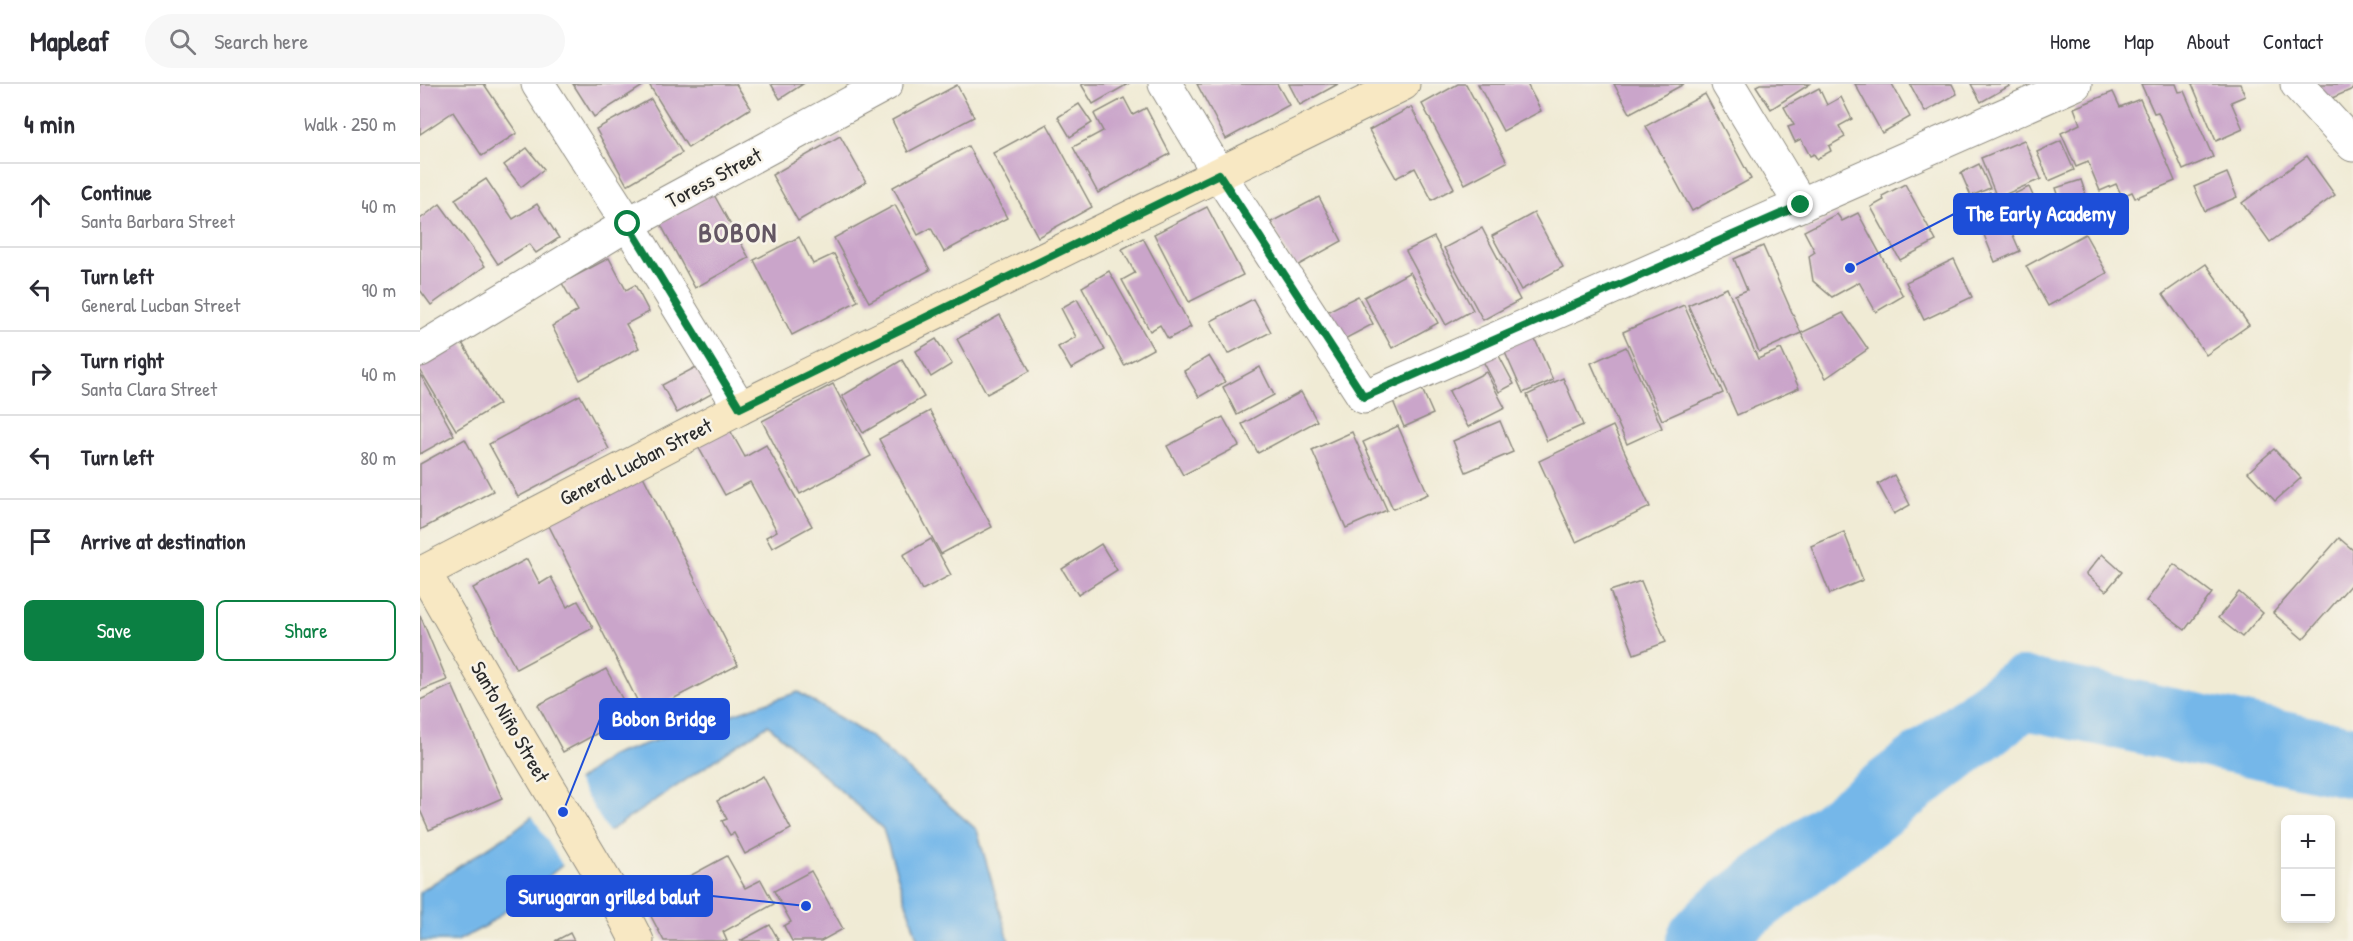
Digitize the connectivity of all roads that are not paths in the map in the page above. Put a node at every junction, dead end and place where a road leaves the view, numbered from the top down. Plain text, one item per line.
1 (538, 84) edge
2 (886, 84) edge
3 (1165, 84) edge
4 (1403, 84) edge
5 (1728, 84) edge
6 (2075, 84) edge
7 (2297, 84) edge
8 (2353, 145) edge
9 (1219, 174) junction
10 (1801, 205) junction
11 (628, 224) junction
12 (420, 350) edge
13 (740, 408) junction
14 (421, 570) edge
15 (637, 941) edge

1 - 11 street
2 - 11 street, Toress Street
3 - 9 street
4 - 9 street, General Lucban Street
5 - 10 street
6 - 10 street
7 - 8 street
9 - 10 street
9 - 13 street, General Lucban Street
11 - 12 street, Toress Street
11 - 13 street
13 - 14 street, General Lucban Street
14 - 15 street, Santo Niño Street

